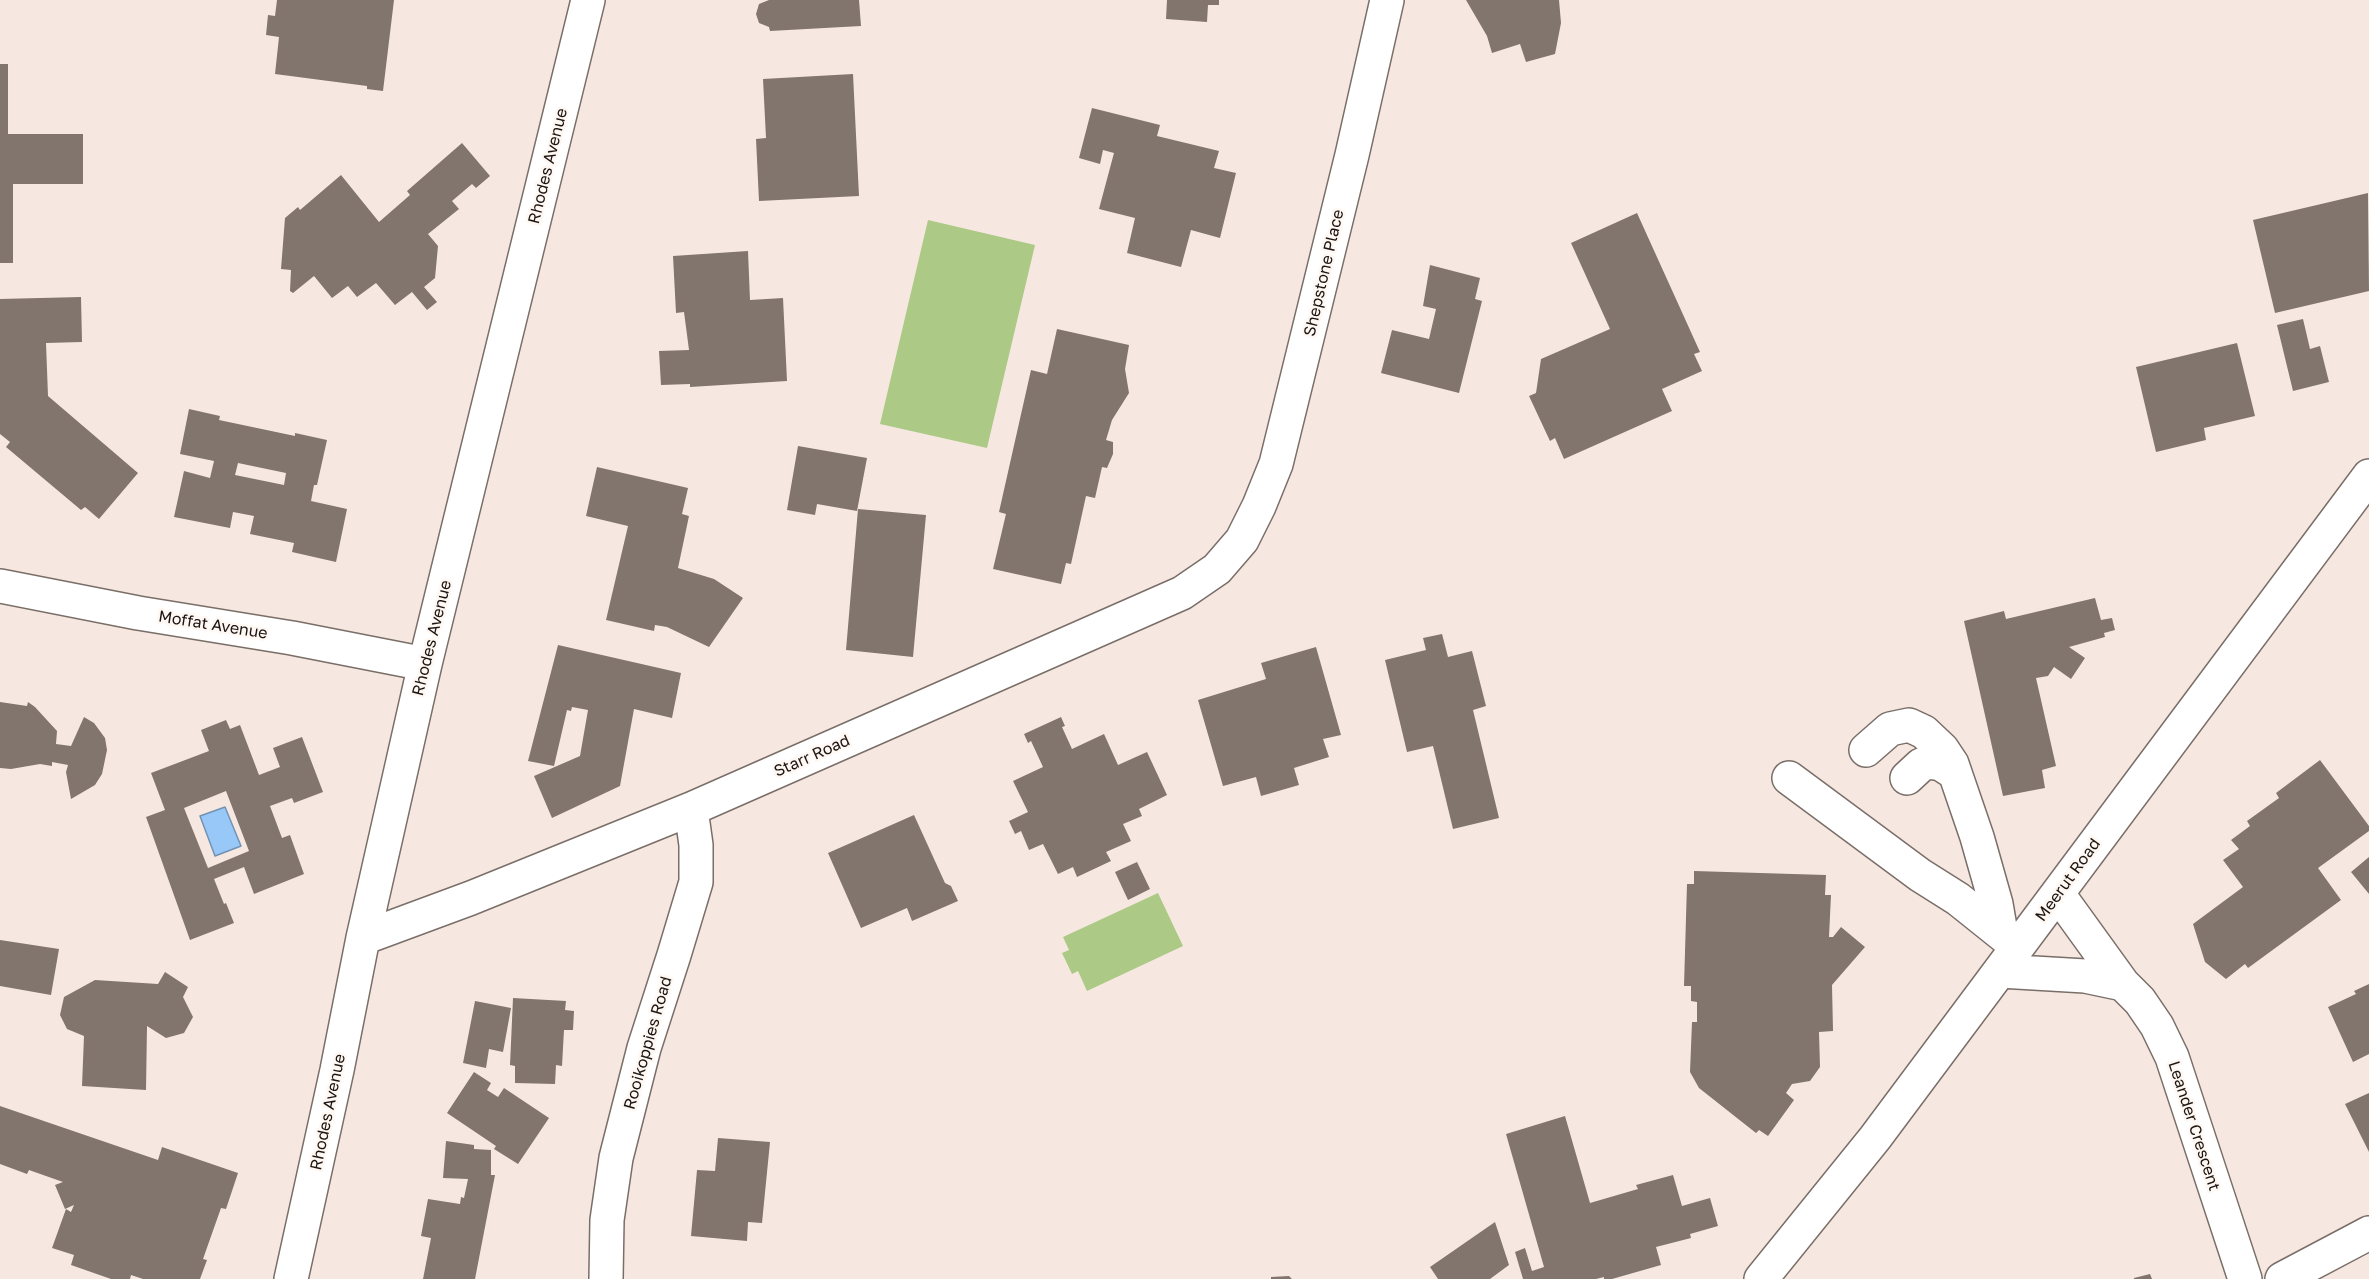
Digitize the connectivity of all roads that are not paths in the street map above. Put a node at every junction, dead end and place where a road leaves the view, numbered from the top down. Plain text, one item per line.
1 (588, 0) edge
2 (1387, 0) edge
3 (2369, 477) edge
4 (1242, 540) joint
5 (0, 586) edge
6 (425, 664) junction
7 (1866, 750) dead end
8 (1955, 773) junction
9 (1789, 778) dead end
10 (1907, 778) dead end
11 (691, 809) junction
12 (2058, 894) junction
13 (363, 938) junction
14 (2007, 951) junction
15 (2123, 984) junction
16 (2369, 1233) edge
17 (1774, 1275) edge
18 (291, 1279) edge
19 (606, 1279) edge
20 (2245, 1279) edge
21 (2283, 1279) edge

1 - 6 street, Rhodes Avenue
2 - 4 street, Shepstone Place
3 - 12 street, Meerut Road
4 - 11 street, Starr Road
5 - 6 street, Moffat Avenue
6 - 13 street, Rhodes Avenue
7 - 8 street
8 - 10 street
8 - 14 street
9 - 14 street
11 - 13 street, Starr Road
11 - 19 street, Rooikoppies Road
12 - 14 street, Meerut Road
12 - 15 street, Leander Crescent
13 - 18 street, Rhodes Avenue
14 - 15 street
14 - 17 street, Meerut Road
15 - 20 street, Leander Crescent
16 - 21 street

